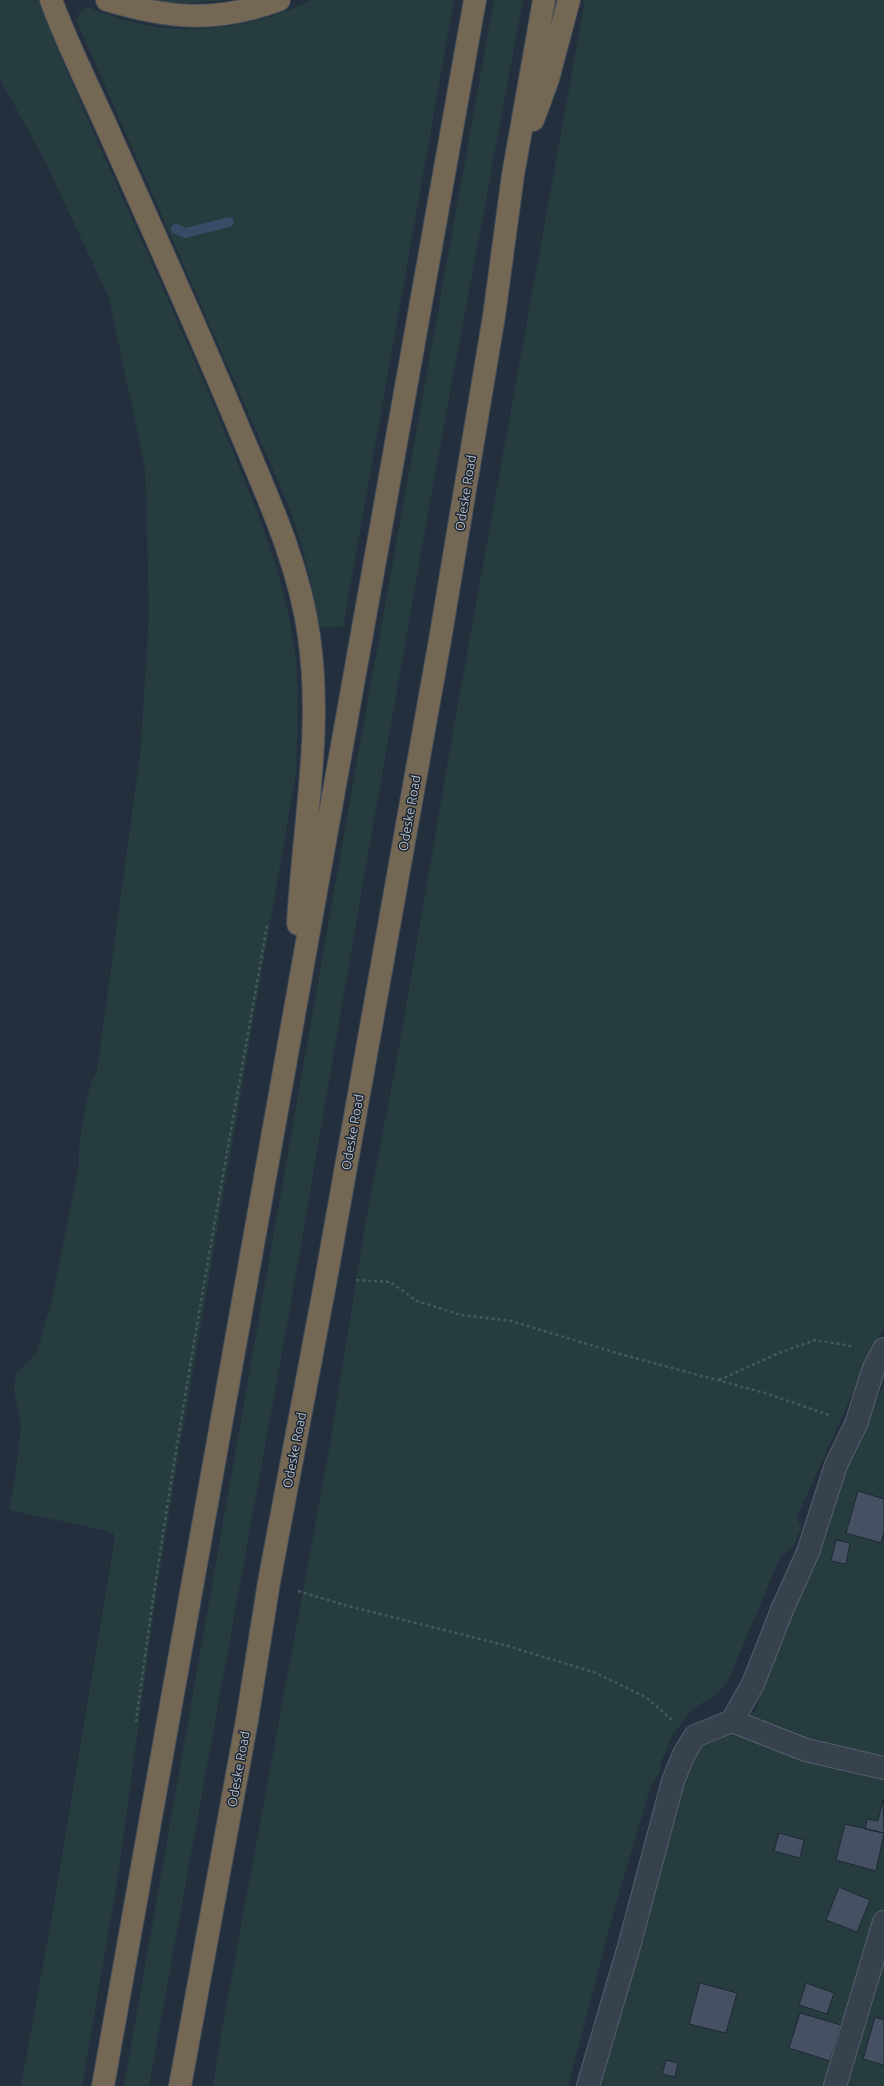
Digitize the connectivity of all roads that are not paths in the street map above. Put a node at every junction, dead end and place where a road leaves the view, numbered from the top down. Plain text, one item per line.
1 (51, 0) edge
2 (107, 0) edge
3 (279, 0) edge
4 (475, 0) edge
5 (544, 0) edge
6 (569, 0) edge
7 (512, 175) junction
8 (294, 1012) junction
9 (881, 1361) edge
10 (732, 1721) junction
11 (884, 1768) edge
12 (884, 1922) edge
13 (103, 2086) edge
14 (180, 2086) edge
15 (588, 2086) edge
16 (835, 2086) edge

1 - 8 highway
2 - 3 highway
4 - 8 highway
5 - 7 highway
6 - 7 highway
7 - 14 highway, Odeske Road
8 - 13 highway
9 - 10 lane
10 - 11 lane
10 - 15 lane
12 - 16 lane

